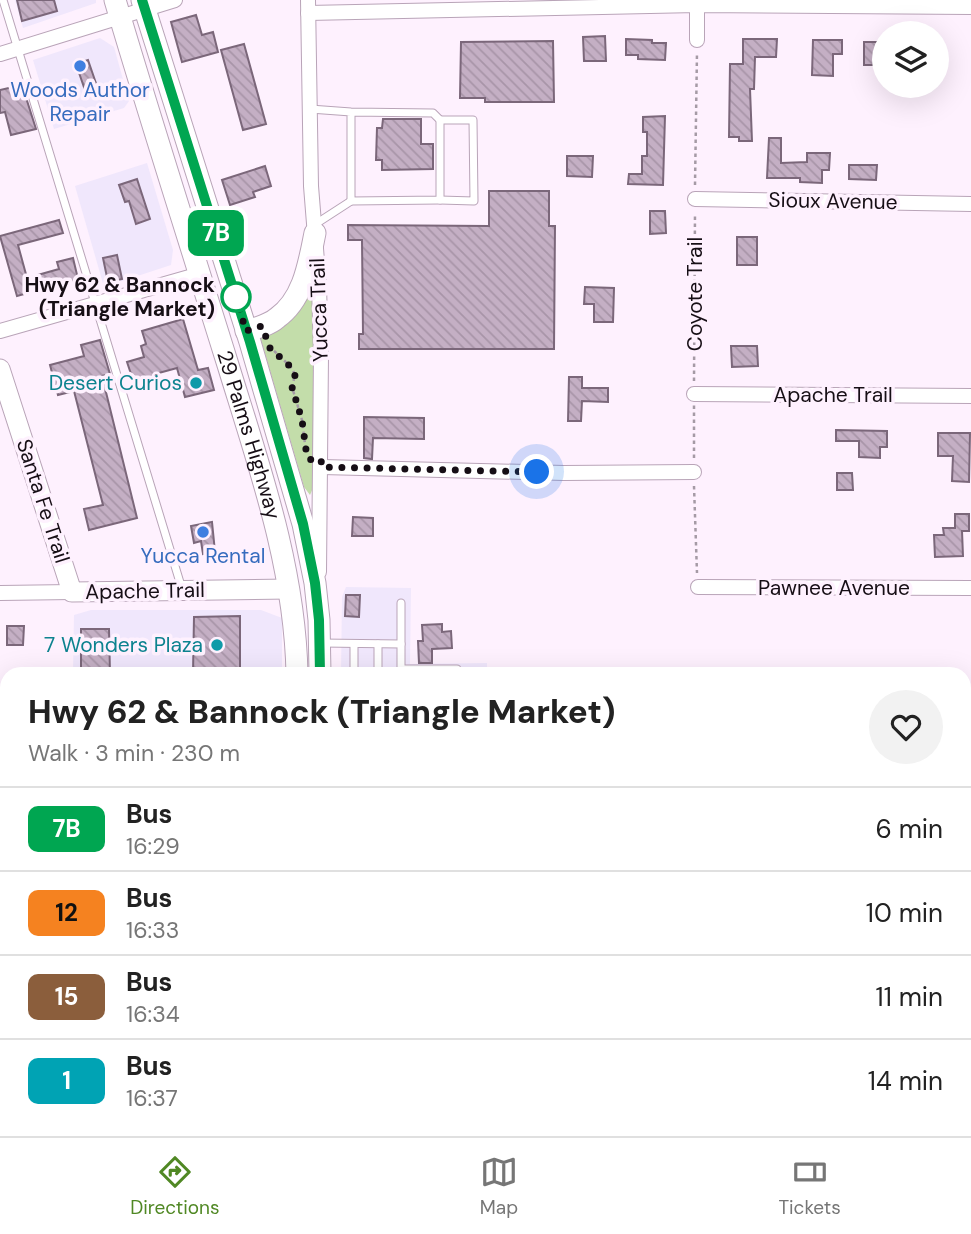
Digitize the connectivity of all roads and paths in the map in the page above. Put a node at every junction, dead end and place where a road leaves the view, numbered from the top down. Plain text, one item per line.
1 (3, 0) edge
2 (175, 0) edge
3 (697, 3) edge
4 (144, 5) edge
5 (513, 5) edge
6 (308, 6) edge
7 (971, 7) edge
8 (117, 8) edge
9 (697, 40) joint
10 (18, 48) junction
11 (0, 54) edge
12 (310, 109) junction
13 (351, 112) junction
14 (440, 120) junction
15 (695, 199) junction
16 (440, 200) junction
17 (351, 201) junction
18 (971, 204) edge
19 (315, 229) junction
20 (200, 274) junction
21 (95, 304) junction
22 (254, 328) junction
23 (0, 331) edge
24 (0, 369) edge
25 (694, 394) junction
26 (971, 396) edge
27 (322, 464) junction
28 (694, 472) junction
29 (698, 587) joint
30 (971, 588) edge
31 (289, 589) junction
32 (183, 591) junction
33 (72, 592) junction
34 (0, 593) edge
35 (401, 603) dead end
36 (319, 620) junction
37 (320, 643) junction
38 (354, 643) junction
39 (378, 644) junction
40 (401, 644) junction
41 (297, 667) edge
42 (320, 667) edge
43 (354, 667) edge
44 (379, 667) edge
45 (401, 667) edge

1 - 10 lane
2 - 4 street
3 - 5 street
3 - 7 street
3 - 9 street
4 - 8 street
4 - 22 main road, 29 Palms Highway
5 - 6 street
6 - 12 street, Yucca Trail
8 - 10 street
8 - 20 main road, 29 Palms Highway
9 - 15 path, Coyote Trail
10 - 11 street
10 - 21 lane
12 - 13 lane
12 - 19 street, Yucca Trail
13 - 14 lane
13 - 17 lane
14 - 16 lane
14 - 16 lane
15 - 18 street, Sioux Avenue
15 - 25 path, Coyote Trail
16 - 17 lane
17 - 19 lane
19 - 22 main road
19 - 27 street, Yucca Trail
20 - 21 street
20 - 31 main road, 29 Palms Highway
21 - 23 street
21 - 32 lane
22 - 27 path
22 - 36 main road, 29 Palms Highway
24 - 33 street, Santa Fe Trail
25 - 26 street, Apache Trail
25 - 28 path, Coyote Trail
27 - 28 street
27 - 36 street, Yucca Trail
28 - 29 path, Coyote Trail
29 - 30 street, Pawnee Avenue
31 - 32 street, Apache Trail
31 - 41 main road, 29 Palms Highway
32 - 33 street, Apache Trail
33 - 34 street, Apache Trail
35 - 40 lane
36 - 37 main road, 29 Palms Highway
37 - 38 lane
37 - 42 main road, 29 Palms Highway
38 - 39 lane
38 - 43 lane
39 - 40 lane
39 - 44 lane
40 - 45 lane

